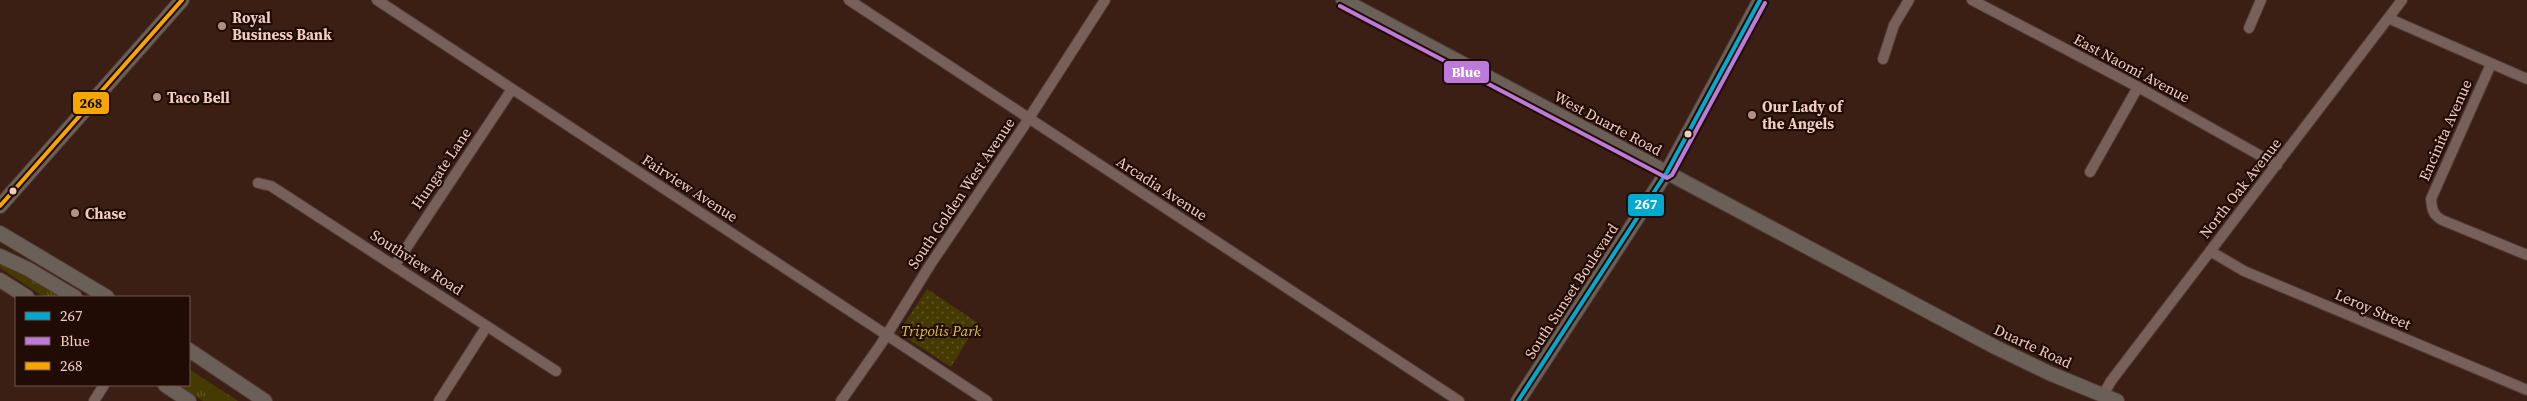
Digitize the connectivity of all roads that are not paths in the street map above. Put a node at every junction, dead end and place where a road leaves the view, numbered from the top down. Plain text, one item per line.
1 (182, 0) edge
2 (377, 0) edge
3 (849, 0) edge
4 (1105, 0) edge
5 (1343, 0) edge
6 (1909, 0) edge
7 (1972, 0) edge
8 (2261, 0) edge
9 (2402, 0) edge
10 (1759, 1) edge
11 (2390, 19) junction
12 (2249, 28) dead end
13 (1883, 59) dead end
14 (2491, 64) junction
15 (2527, 80) edge
16 (2138, 87) junction
17 (512, 89) junction
18 (1028, 119) junction
19 (2277, 165) junction
20 (1667, 172) junction
21 (2090, 172) dead end
22 (258, 183) dead end
23 (0, 206) edge
24 (0, 233) edge
25 (2210, 251) junction
26 (2527, 254) edge
27 (0, 256) edge
28 (395, 264) junction
29 (0, 280) edge
30 (25, 296) edge
31 (73, 296) edge
32 (105, 296) edge
33 (1937, 316) joint
34 (487, 326) junction
35 (887, 334) junction
36 (190, 351) edge
37 (556, 371) dead end
38 (103, 386) edge
39 (166, 386) edge
40 (2527, 390) edge
41 (2103, 395) junction
42 (94, 401) edge
43 (189, 401) edge
44 (266, 401) edge
45 (439, 401) edge
46 (841, 401) edge
47 (987, 401) edge
48 (1459, 401) edge
49 (1518, 401) edge
50 (2117, 401) edge

1 - 23 main road
2 - 17 street, Fairview Avenue
3 - 18 street, Arcadia Avenue
4 - 18 street, South Golden West Avenue
5 - 20 main road, West Duarte Road
6 - 13 street
7 - 16 street, East Naomi Avenue
8 - 12 street
9 - 11 street, North Oak Avenue
10 - 20 main road, South Sunset Boulevard
11 - 14 street
11 - 19 street, North Oak Avenue
14 - 15 street
14 - 26 street, Encinita Avenue
16 - 19 street, East Naomi Avenue
16 - 21 street
17 - 28 street, Hungate Lane
17 - 35 street, Fairview Avenue
18 - 35 street, South Golden West Avenue
18 - 48 street, Arcadia Avenue
19 - 25 street, North Oak Avenue
20 - 33 main road, West Duarte Road
20 - 49 main road, South Sunset Boulevard
22 - 28 street, Southview Road
24 - 32 main road
25 - 40 street, Leroy Street
25 - 41 street, North Oak Avenue
27 - 31 main road
28 - 34 street, Southview Road
29 - 30 main road
33 - 41 main road, Duarte Road
34 - 37 street, Southview Road
34 - 45 street
35 - 46 street, South Golden West Avenue
35 - 47 street, Fairview Avenue
36 - 44 main road
38 - 42 street
39 - 43 main road
41 - 50 main road, Duarte Road

